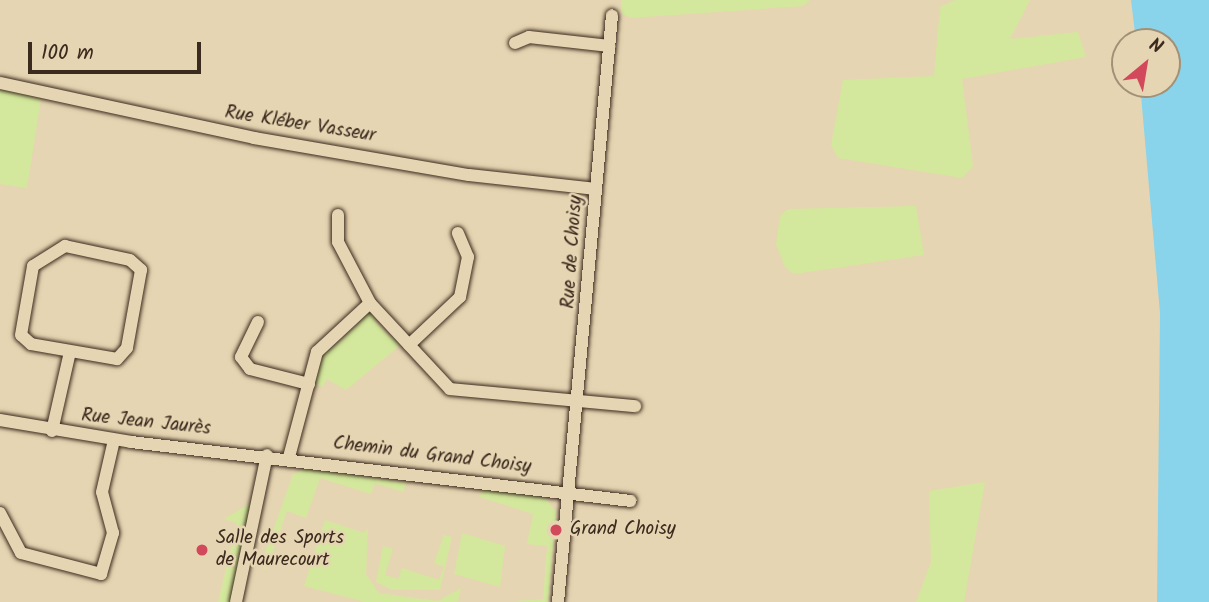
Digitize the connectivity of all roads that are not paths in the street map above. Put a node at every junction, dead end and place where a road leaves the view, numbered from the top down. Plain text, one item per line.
1 (612, 15) dead end
2 (515, 43) dead end
3 (609, 46) junction
4 (0, 83) edge
5 (597, 189) junction
6 (338, 215) dead end
7 (458, 233) dead end
8 (370, 303) junction
9 (258, 322) dead end
10 (409, 345) junction
11 (70, 352) junction
12 (309, 384) junction
13 (580, 403) junction
14 (635, 406) dead end
15 (0, 420) edge
16 (52, 431) junction
17 (114, 440) junction
18 (267, 455) junction
19 (289, 457) junction
20 (570, 493) junction
21 (631, 501) dead end
22 (0, 513) edge
23 (236, 602) edge
24 (558, 602) edge

1 - 3 street, Rue de Choisy
2 - 3 street
3 - 5 street, Rue de Choisy
4 - 5 street, Rue Kléber Vasseur
5 - 13 street, Rue de Choisy
6 - 8 street
7 - 10 street
8 - 10 street
8 - 12 street
9 - 12 street
10 - 13 street
11 - 11 street
11 - 16 street
12 - 19 street
13 - 14 street
13 - 20 street, Rue de Choisy
15 - 16 street, Rue Jean Jaurès
16 - 17 street, Rue Jean Jaurès
17 - 18 street, Rue Jean Jaurès
17 - 22 street
18 - 19 street, Rue Jean Jaurès
18 - 23 street
19 - 20 street, Chemin du Grand Choisy
20 - 21 street
20 - 24 street, Rue de Choisy

